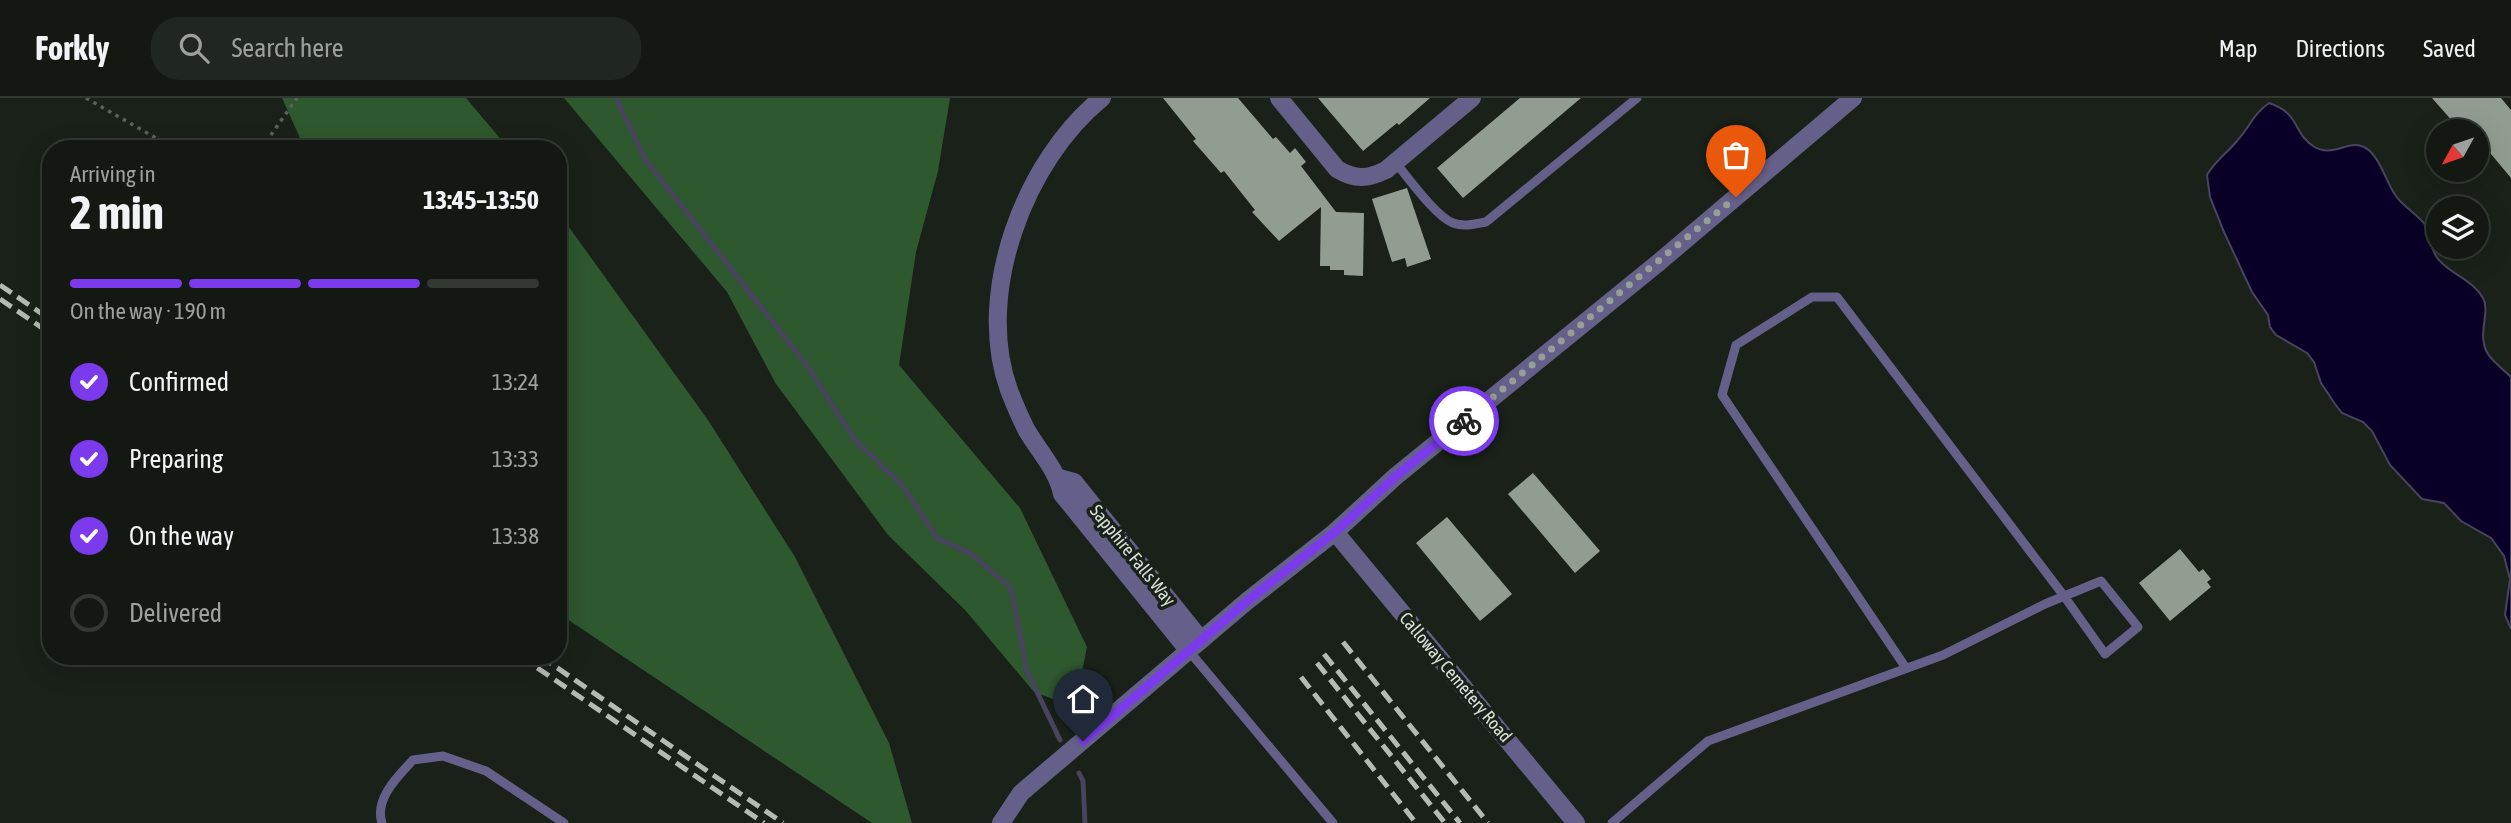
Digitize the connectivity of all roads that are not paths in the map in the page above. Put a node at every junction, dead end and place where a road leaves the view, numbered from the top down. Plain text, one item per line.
1 (1101, 98) edge
2 (1472, 98) edge
3 (1637, 98) edge
4 (1853, 98) edge
5 (1286, 101) edge
6 (1395, 162) junction
7 (1335, 532) junction
8 (2064, 596) junction
9 (1195, 645) junction
10 (1906, 668) junction
11 (382, 823) edge
12 (564, 823) edge
13 (1001, 823) edge
14 (1333, 823) edge
15 (1576, 823) edge
16 (1612, 823) edge

1 - 9 street, Sapphire Falls Way
2 - 6 street
3 - 6 lane
4 - 7 street
5 - 6 street
7 - 9 street
7 - 15 street, Calloway Cemetery Road
8 - 8 lane
8 - 10 lane
8 - 10 lane
9 - 13 street
9 - 14 lane
10 - 16 lane
11 - 12 lane

